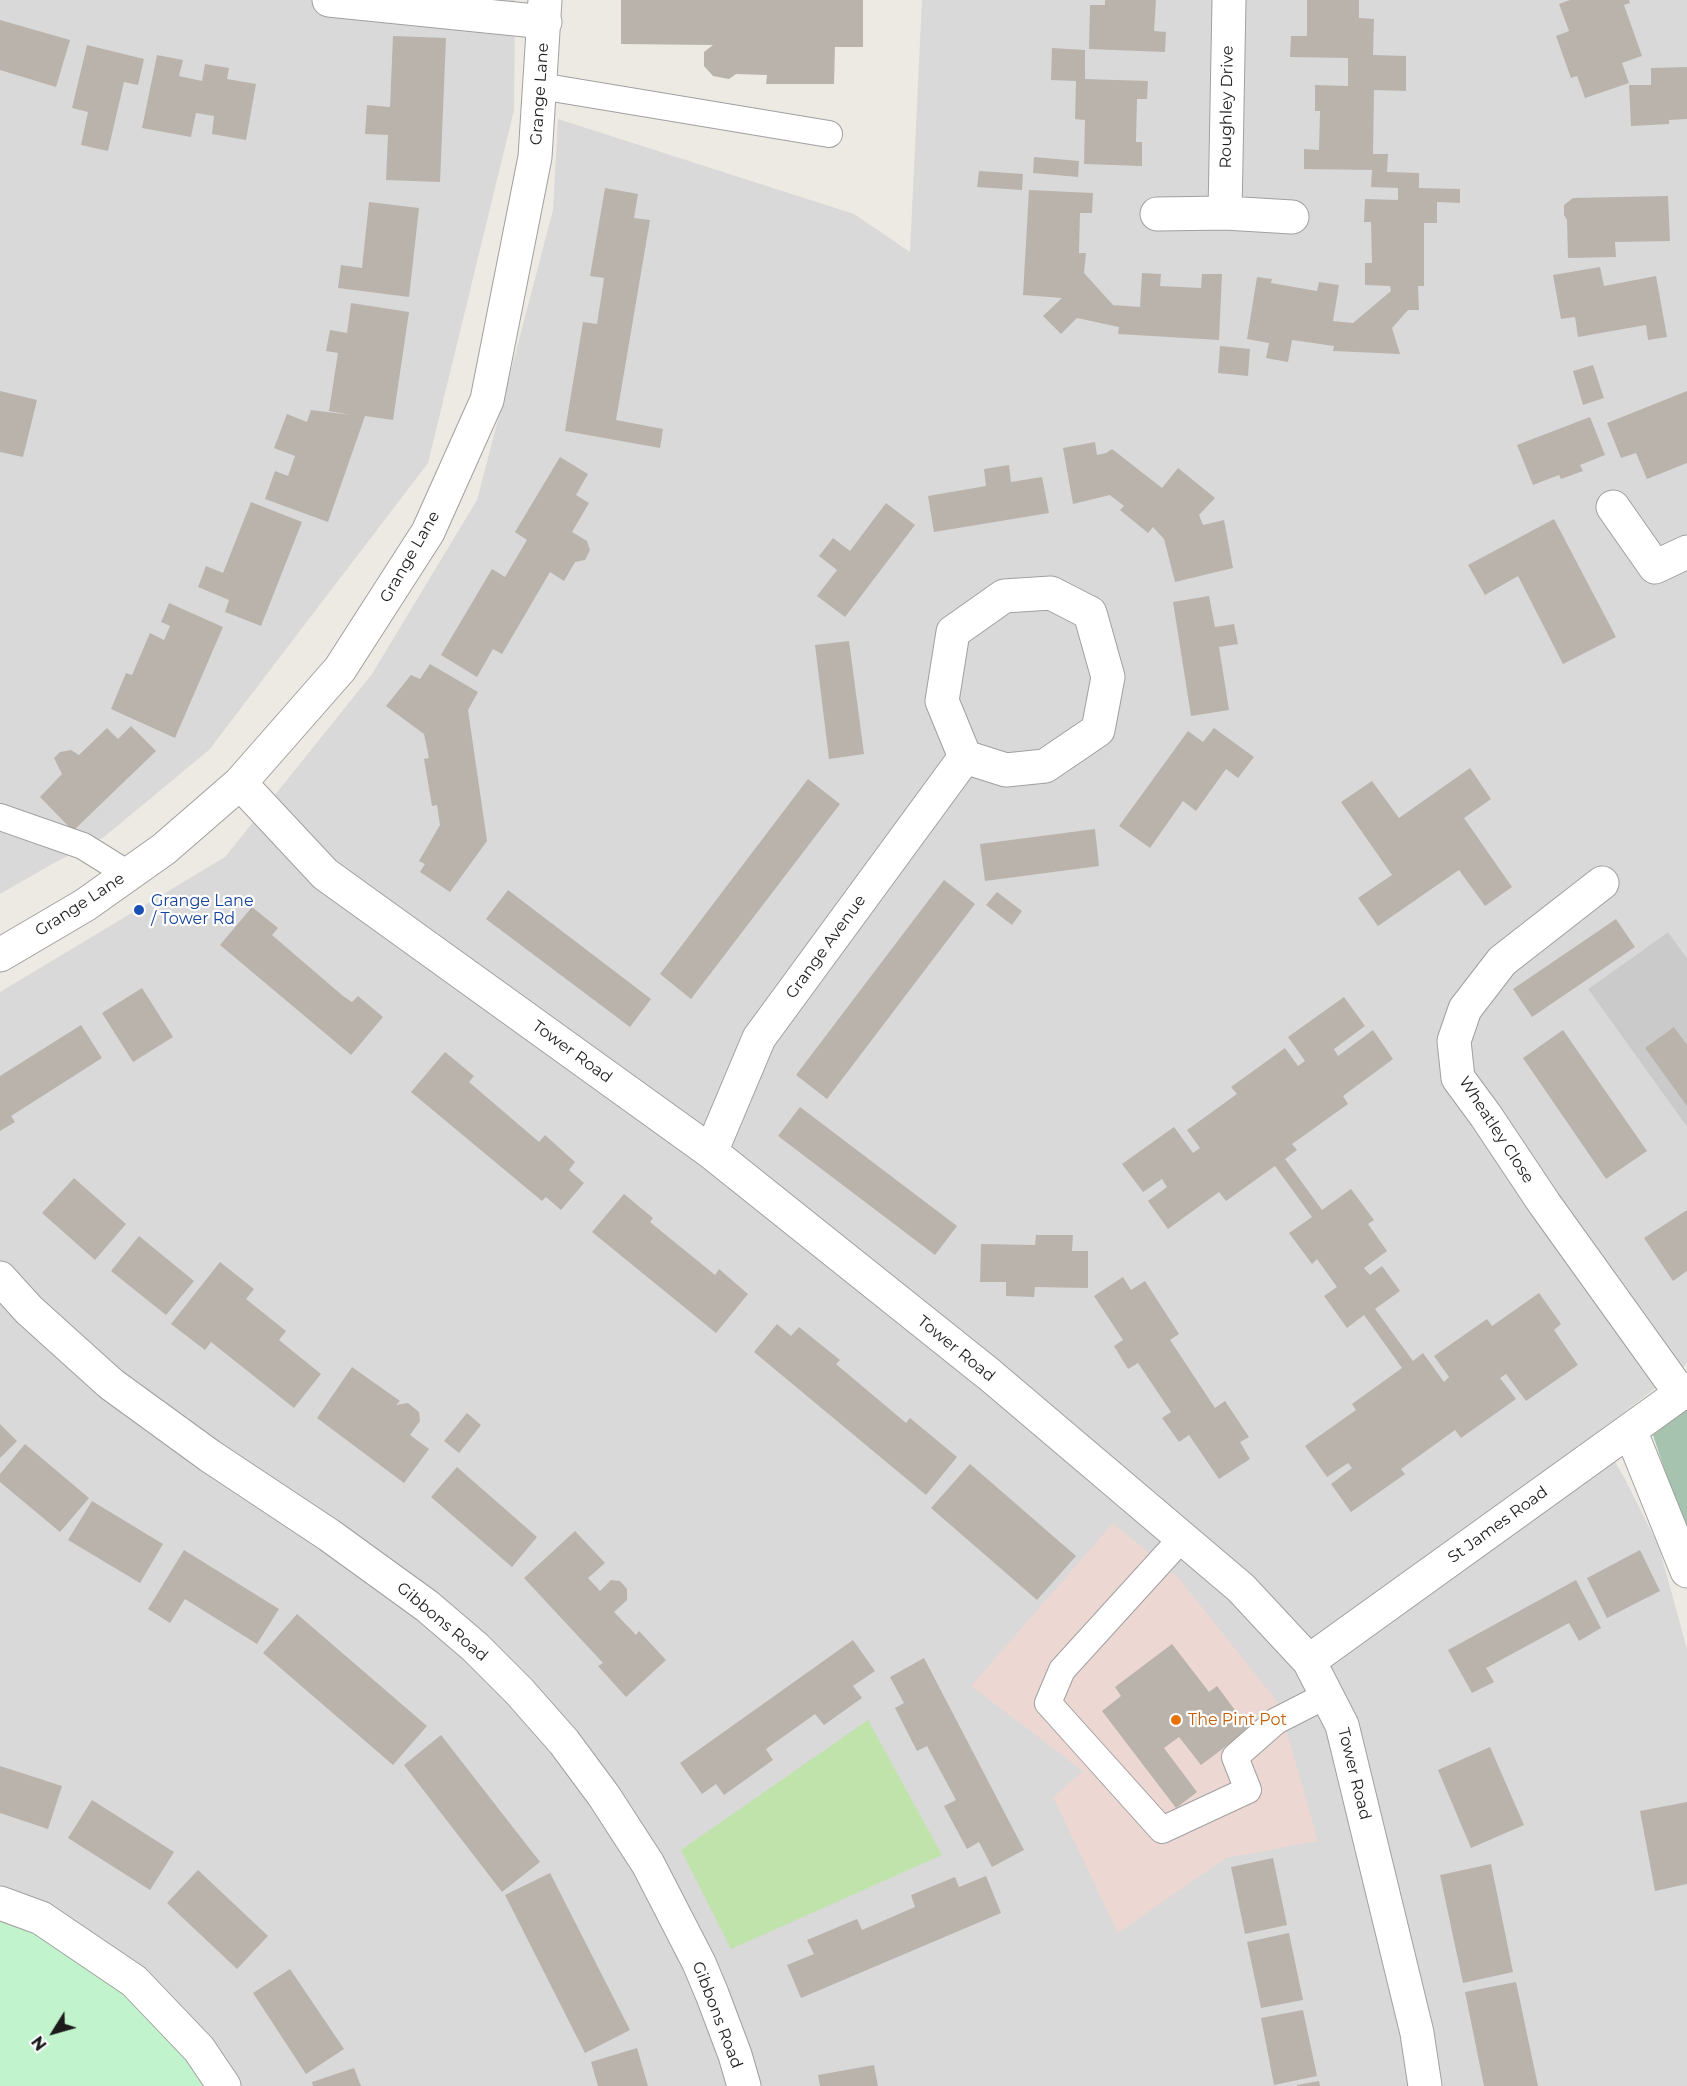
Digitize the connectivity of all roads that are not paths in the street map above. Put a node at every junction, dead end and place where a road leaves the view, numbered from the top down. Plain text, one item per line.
1 (329, 0) edge
2 (1229, 0) edge
3 (545, 11) edge
4 (540, 86) junction
5 (829, 134) dead end
6 (1225, 213) junction
7 (1157, 214) dead end
8 (1292, 217) dead end
9 (1613, 507) dead end
10 (1687, 552) edge
11 (965, 757) junction
12 (240, 783) junction
13 (0, 817) edge
14 (128, 874) junction
15 (1602, 883) dead end
16 (0, 955) edge
17 (711, 1152) junction
18 (0, 1278) edge
19 (1684, 1391) edge
20 (1630, 1430) junction
21 (1182, 1538) junction
22 (1687, 1571) edge
23 (1309, 1661) junction
24 (1327, 1695) junction
25 (0, 1903) edge
26 (224, 2086) edge
27 (744, 2086) edge
28 (1425, 2086) edge

1 - 3 street
2 - 6 street, Roughley Drive
3 - 4 street, Grange Lane
4 - 5 lane
4 - 12 street, Grange Lane
6 - 7 street
6 - 8 street
9 - 10 street
11 - 11 street
11 - 17 street, Grange Avenue
12 - 14 street, Grange Lane
12 - 17 street, Tower Road
13 - 14 lane
14 - 16 street, Grange Lane
15 - 19 street, Wheatley Close
17 - 21 street, Tower Road
18 - 27 street, Gibbons Road
19 - 20 street, St James Road
20 - 22 street
20 - 23 street, St James Road
21 - 23 street, Tower Road
21 - 24 lane
23 - 24 street, Tower Road
24 - 28 street, Tower Road
25 - 26 street

